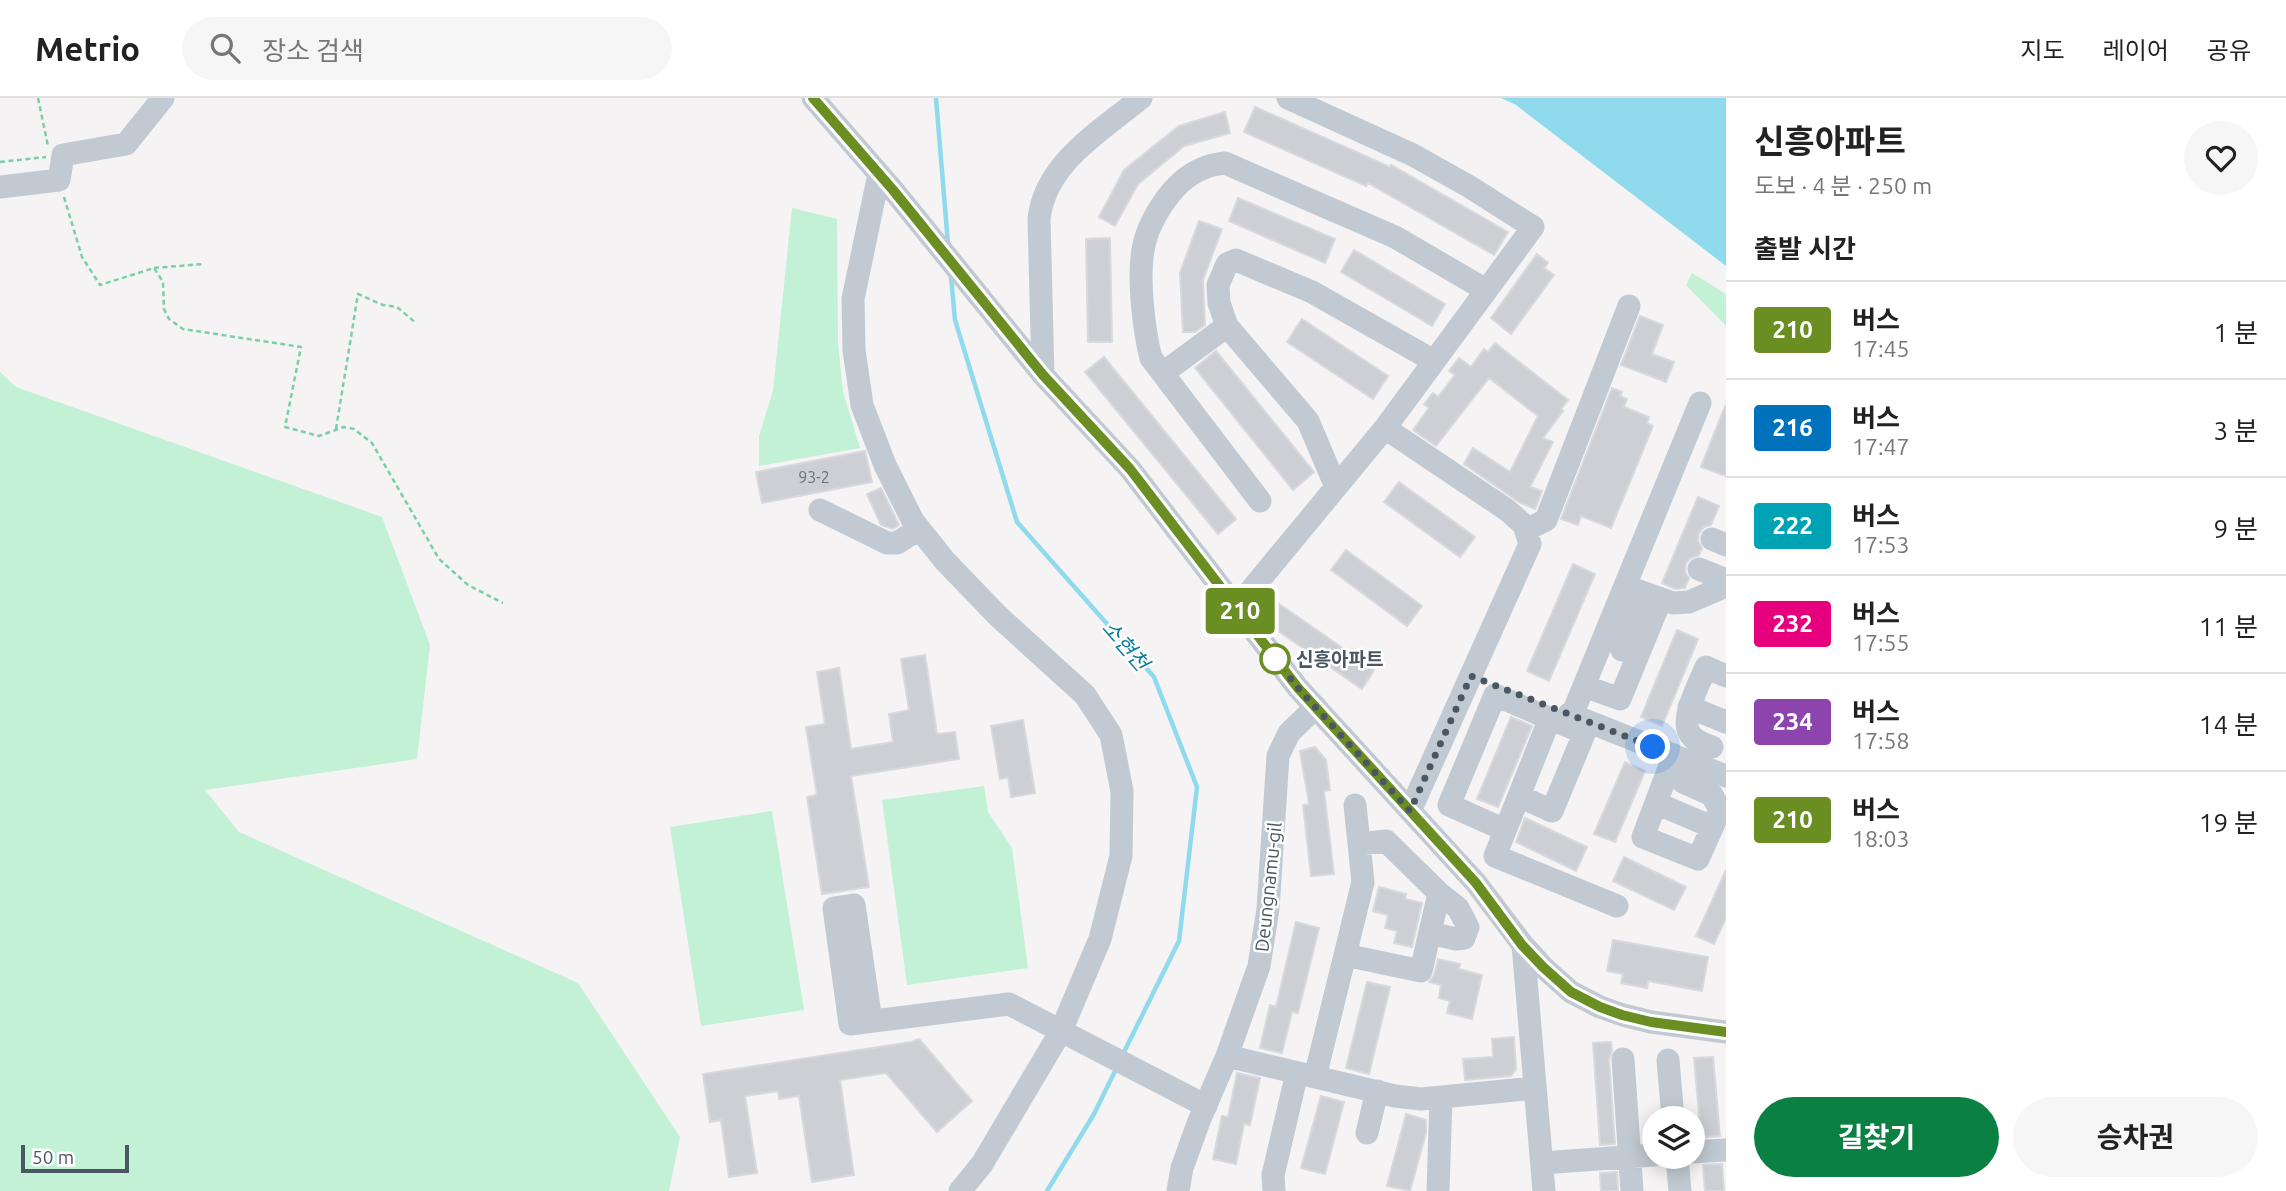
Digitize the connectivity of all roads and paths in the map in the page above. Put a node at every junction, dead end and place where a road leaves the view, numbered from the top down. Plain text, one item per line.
1 (38, 98) edge
2 (163, 98) edge
3 (813, 98) edge
4 (1141, 98) edge
5 (1288, 98) edge
6 (0, 162) edge
7 (59, 180) junction
8 (886, 182) junction
9 (0, 187) edge
10 (203, 264) dead end
11 (155, 268) junction
12 (1486, 290) junction
13 (1629, 306) dead end
14 (416, 323) dead end
15 (1227, 326) junction
16 (1434, 361) junction
17 (1163, 373) junction
18 (1043, 375) junction
19 (1700, 403) dead end
20 (1384, 428) junction
21 (336, 429) junction
22 (1336, 486) junction
23 (1260, 501) dead end
24 (820, 510) dead end
25 (919, 529) junction
26 (1526, 530) junction
27 (1699, 569) dead end
28 (1726, 580) edge
29 (1726, 586) edge
30 (1643, 593) junction
31 (503, 603) dead end
32 (1237, 607) junction
33 (1622, 650) dead end
34 (1471, 676) junction
35 (1726, 676) edge
36 (1584, 686) junction
37 (1689, 707) junction
38 (1316, 708) junction
39 (1574, 722) junction
40 (1726, 722) edge
41 (1712, 747) dead end
42 (1674, 755) junction
43 (1726, 776) edge
44 (1683, 782) dead end
45 (1519, 796) junction
46 (1656, 803) junction
47 (1355, 805) dead end
48 (1410, 811) junction
49 (1712, 827) junction
50 (1505, 830) junction
51 (1359, 844) junction
52 (1439, 893) junction
53 (1617, 906) dead end
54 (1430, 933) junction
55 (1522, 945) junction
56 (1345, 955) junction
57 (871, 1021) dead end
58 (1061, 1031) junction
59 (1726, 1032) edge
60 (1227, 1056) junction
61 (1623, 1059) dead end
62 (1668, 1060) dead end
63 (1306, 1075) junction
64 (1535, 1088) junction
65 (1377, 1091) junction
66 (1441, 1097) junction
67 (1206, 1106) junction
68 (1672, 1106) edge
69 (1367, 1133) dead end
70 (1726, 1150) edge
71 (1705, 1151) edge
72 (1642, 1156) edge
73 (1630, 1157) junction
74 (1542, 1163) junction
75 (1678, 1169) edge
76 (960, 1191) edge
77 (1178, 1191) edge
78 (1274, 1191) edge
79 (1438, 1191) edge
80 (1544, 1191) edge
81 (1632, 1191) edge
82 (1680, 1191) edge

1 - 6 path
2 - 7 street
3 - 8 street
4 - 18 street
5 - 12 street
7 - 9 street
7 - 11 path
8 - 18 street
8 - 25 street
10 - 11 path
11 - 21 path
12 - 16 street
12 - 17 street
13 - 26 street
14 - 21 path
15 - 16 street
15 - 17 street
15 - 22 street
16 - 20 street
17 - 23 street
18 - 32 street
19 - 30 street
20 - 22 street
20 - 26 street
21 - 31 path
22 - 32 street
24 - 25 street
25 - 58 street
26 - 34 street
27 - 28 street
29 - 30 street
30 - 33 street
30 - 36 street
30 - 36 street
32 - 38 street
34 - 39 street
34 - 48 street
35 - 37 street
36 - 39 street
37 - 40 street
37 - 41 street
38 - 48 street
38 - 60 street, Deungnamu-gil
39 - 42 street
39 - 45 street
39 - 45 street
39 - 50 street
42 - 43 street
42 - 46 street
44 - 49 street
45 - 50 street
46 - 49 street
46 - 49 street
47 - 51 street
48 - 55 street
50 - 53 street
51 - 52 street
51 - 56 street
52 - 54 street
52 - 54 street
54 - 56 street
55 - 59 street
55 - 64 street
56 - 63 street
57 - 58 street
58 - 67 street
58 - 76 street
60 - 63 street
60 - 67 street, Deungnamu-gil
61 - 73 street
62 - 68 street
63 - 65 street
63 - 78 street
64 - 66 street
64 - 74 street
65 - 66 street
65 - 69 street
66 - 79 street
67 - 77 street, Deungnamu-gil
70 - 71 street
72 - 73 street
73 - 74 street
73 - 81 street
74 - 80 street
75 - 82 street

